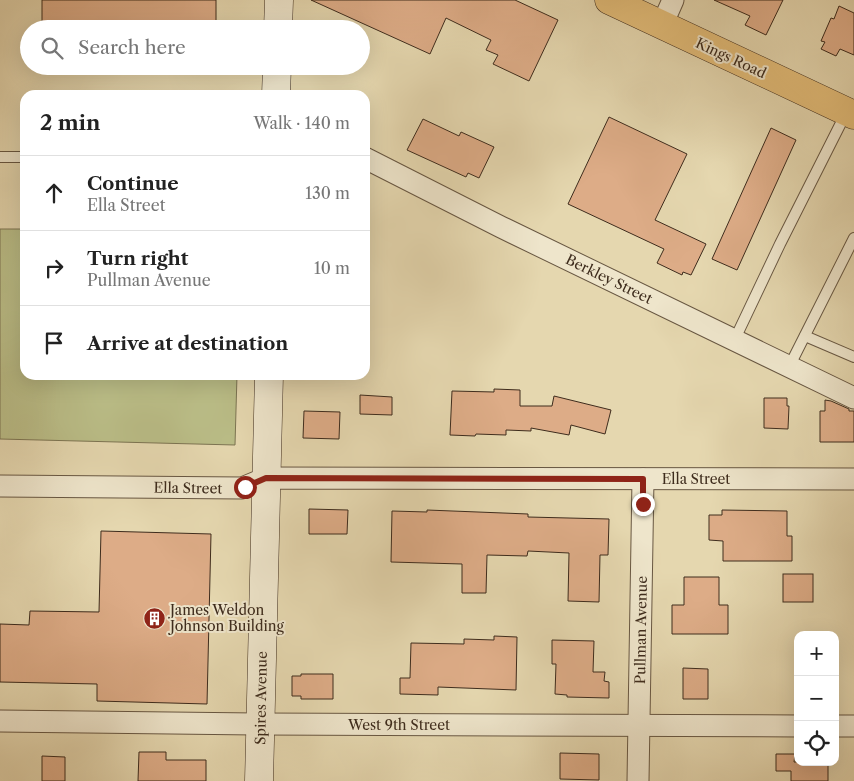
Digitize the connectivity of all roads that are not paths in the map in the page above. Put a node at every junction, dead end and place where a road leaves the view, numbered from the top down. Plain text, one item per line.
1 (279, 0) edge
2 (609, 0) edge
3 (673, 0) edge
4 (278, 20) edge
5 (662, 25) junction
6 (277, 75) edge
7 (276, 90) edge
8 (850, 113) edge
9 (0, 157) edge
10 (20, 157) edge
11 (370, 161) edge
12 (854, 238) edge
13 (805, 336) junction
14 (734, 340) junction
15 (854, 358) edge
16 (789, 367) junction
17 (269, 380) edge
18 (854, 398) edge
19 (266, 478) junction
20 (643, 479) junction
21 (854, 480) edge
22 (0, 486) edge
23 (0, 721) edge
24 (260, 724) junction
25 (639, 726) junction
26 (794, 726) edge
27 (839, 726) edge
28 (854, 726) edge
29 (259, 781) edge
30 (638, 781) edge

1 - 4 main road
2 - 5 main road, Kings Road
3 - 5 street
5 - 8 main road, Kings Road
6 - 7 main road
8 - 14 lane
9 - 10 lane
11 - 14 street, Berkley Street
12 - 13 lane
13 - 15 lane
13 - 16 lane
14 - 16 street, Berkley Street
16 - 18 street, Berkley Street
17 - 19 main road, Spires Avenue
19 - 20 street, Ella Street
19 - 22 street, Ella Street
19 - 24 main road, Spires Avenue
20 - 21 street, Ella Street
20 - 25 street, Pullman Avenue
23 - 24 street, West 9th Street
24 - 25 street, West 9th Street
24 - 29 main road, Spires Avenue
25 - 26 street, West 9th Street
25 - 30 street, Pullman Avenue
27 - 28 street

